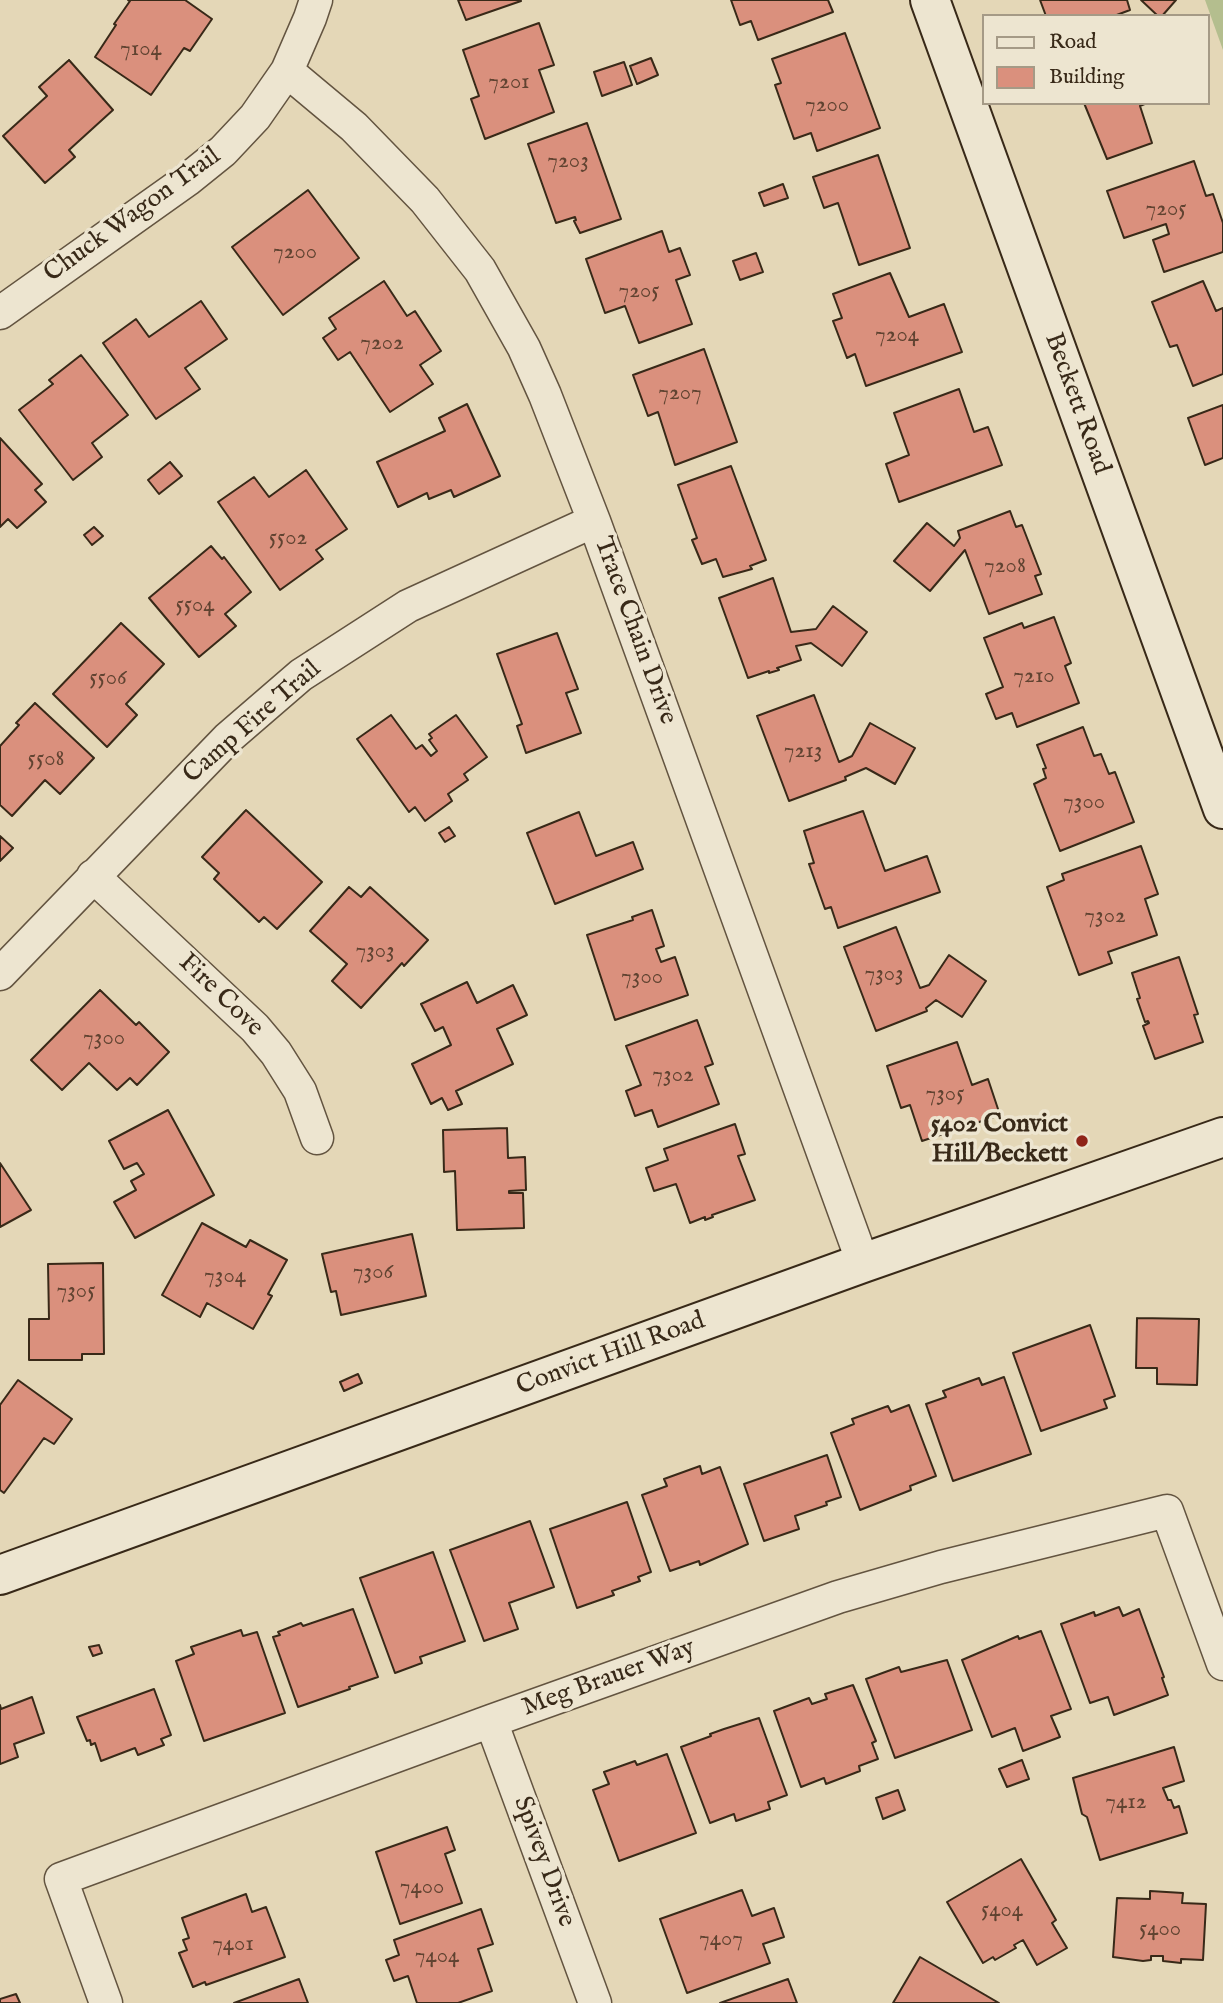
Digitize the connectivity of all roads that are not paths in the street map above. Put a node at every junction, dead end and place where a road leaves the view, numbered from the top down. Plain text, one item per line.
1 (316, 0) edge
2 (930, 0) edge
3 (287, 71) junction
4 (0, 313) edge
5 (594, 521) junction
6 (1223, 809) edge
7 (93, 876) junction
8 (0, 974) edge
9 (1223, 1137) edge
10 (317, 1138) dead end
11 (863, 1263) junction
12 (0, 1575) edge
13 (1223, 1664) edge
14 (491, 1721) junction
15 (106, 2003) edge
16 (595, 2003) edge

1 - 3 street, Chuck Wagon Trail
2 - 6 street, Beckett Road
3 - 4 street, Chuck Wagon Trail
3 - 5 street, Trace Chain Drive
5 - 7 street, Camp Fire Trail
5 - 11 street, Trace Chain Drive
7 - 8 street, Camp Fire Trail
7 - 10 street, Fire Cove
9 - 11 street, Convict Hill Road
11 - 12 street, Convict Hill Road
13 - 14 street, Meg Brauer Way
14 - 15 street, Meg Brauer Way
14 - 16 street, Spivey Drive

